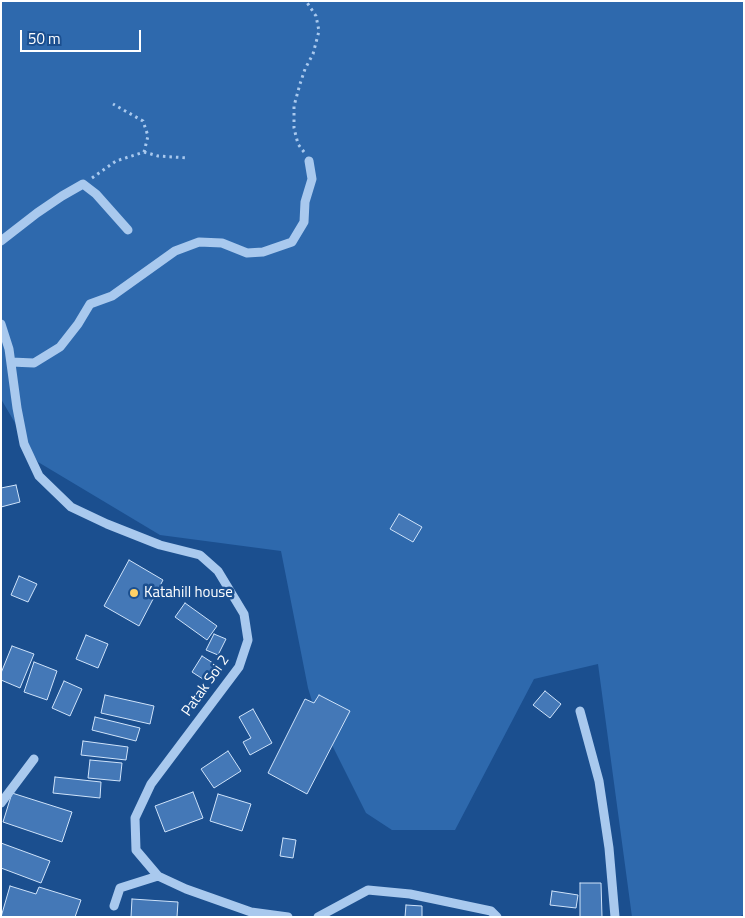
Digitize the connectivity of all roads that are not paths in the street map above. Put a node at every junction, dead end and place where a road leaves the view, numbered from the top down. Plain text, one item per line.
1 (309, 161) road end
2 (128, 230) dead end
3 (1, 241) edge
4 (1, 324) edge
5 (11, 362) junction
6 (580, 711) dead end
7 (34, 759) dead end
8 (1, 803) edge
9 (158, 876) junction
10 (114, 906) dead end
11 (288, 917) edge
12 (318, 917) edge
13 (497, 917) edge
14 (615, 917) edge

1 - 5 street
2 - 3 street
4 - 5 street, Patak Soi 2
5 - 9 street, Patak Soi 2
6 - 14 street
7 - 8 street
9 - 10 street
9 - 11 street, Patak Soi 2
12 - 13 street

